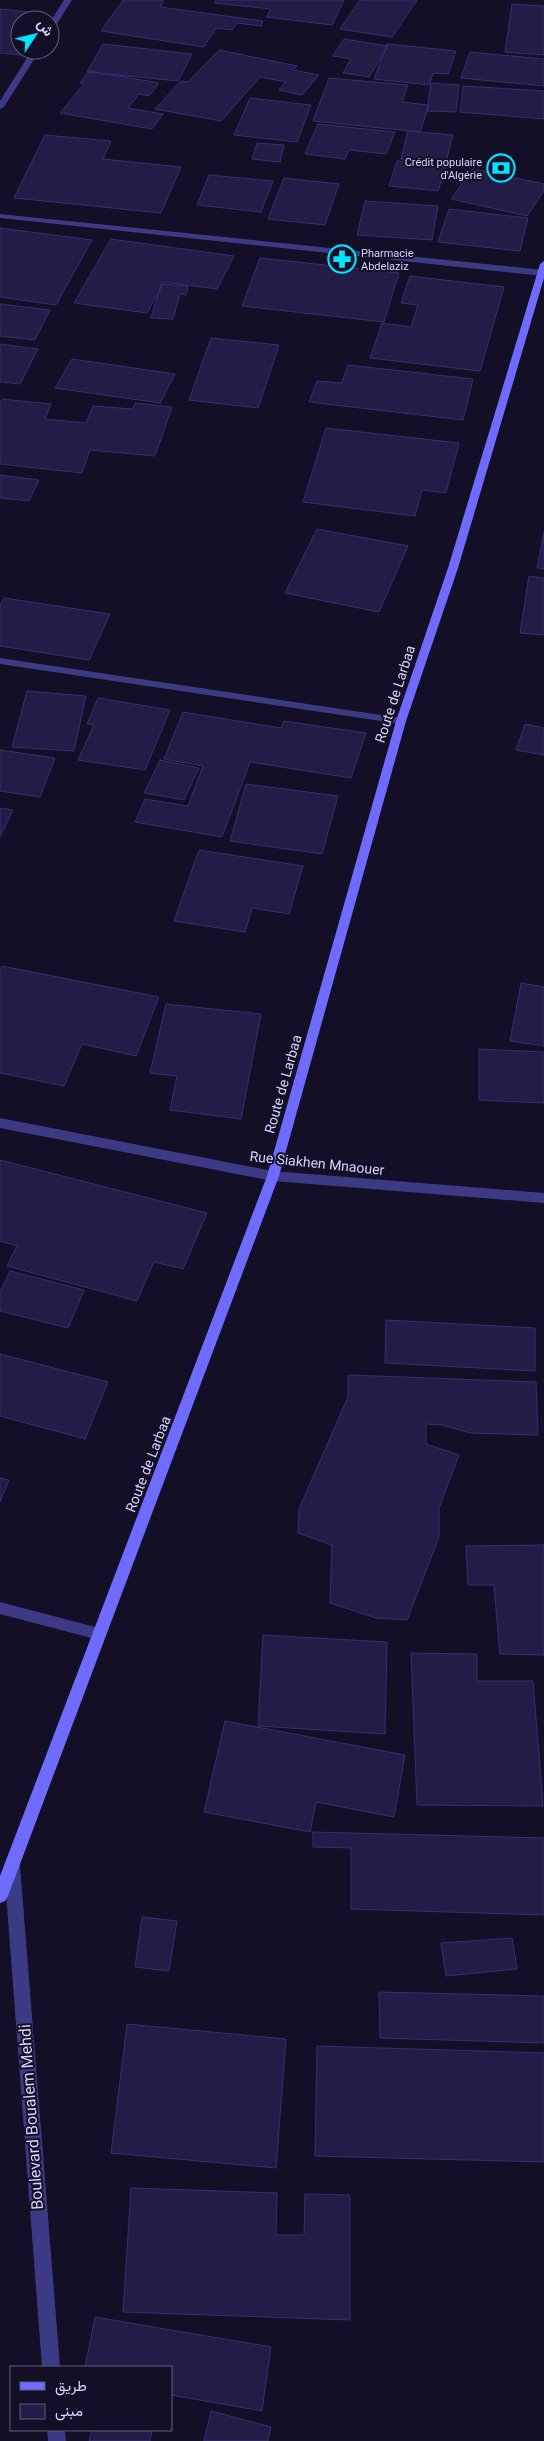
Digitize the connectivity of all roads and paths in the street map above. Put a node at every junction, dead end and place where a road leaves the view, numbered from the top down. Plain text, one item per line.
1 (68, 0) edge
2 (60, 12) edge
3 (30, 60) edge
4 (0, 107) edge
5 (0, 216) edge
6 (543, 270) edge
7 (0, 661) edge
8 (401, 721) junction
9 (0, 1123) edge
10 (273, 1176) junction
11 (544, 1198) edge
12 (0, 1608) edge
13 (99, 1634) junction
14 (12, 1866) junction
15 (0, 1896) edge
16 (51, 2366) edge

1 - 2 street
3 - 4 street
5 - 6 street
6 - 8 main road, Route de Larbaa
7 - 8 street
8 - 10 main road, Route de Larbaa
9 - 10 street, Rue Siakhen Mnaouer
10 - 11 street, Rue Siakhen Mnaouer
10 - 13 main road, Route de Larbaa
12 - 13 street
13 - 14 main road, Route de Larbaa
14 - 15 main road, Route de Larbaa
14 - 16 street, Boulevard Boualem Mehdi

